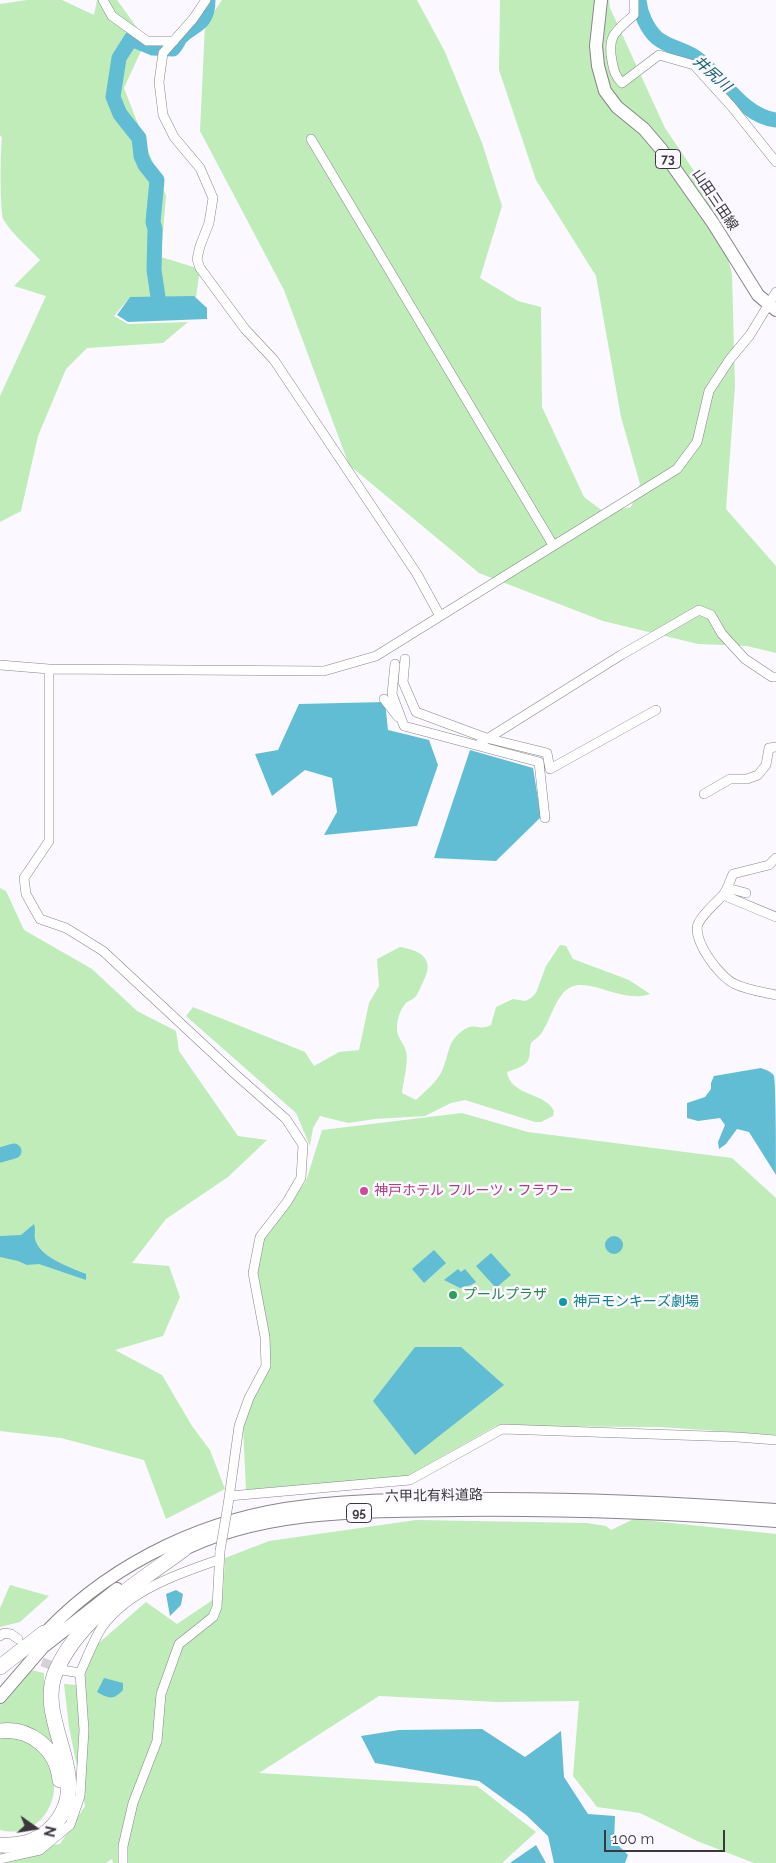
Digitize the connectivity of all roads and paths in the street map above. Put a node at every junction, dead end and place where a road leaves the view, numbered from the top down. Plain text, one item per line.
1 (103, 0) edge
2 (206, 0) edge
3 (601, 0) edge
4 (634, 0) edge
5 (174, 40) junction
6 (311, 139) dead end
7 (776, 162) edge
8 (776, 292) edge
9 (772, 307) edge
10 (553, 545) junction
11 (440, 616) junction
12 (404, 658) dead end
13 (395, 664) dead end
14 (0, 665) edge
15 (49, 670) junction
16 (776, 677) edge
17 (384, 699) dead end
18 (656, 710) dead end
19 (404, 726) junction
20 (486, 738) junction
21 (479, 744) junction
22 (776, 746) edge
23 (704, 794) dead end
24 (545, 818) dead end
25 (776, 858) edge
26 (725, 892) junction
27 (746, 892) dead end
28 (776, 917) edge
29 (776, 995) edge
30 (776, 1440) edge
31 (228, 1500) junction
32 (776, 1510) edge
33 (776, 1521) edge
34 (184, 1549) junction
35 (219, 1556) junction
36 (44, 1633) junction
37 (0, 1636) edge
38 (18, 1639) dead end
39 (0, 1666) edge
40 (62, 1670) tunnel mouth
41 (80, 1673) junction
42 (0, 1684) edge
43 (0, 1697) edge
44 (0, 1731) edge
45 (0, 1836) edge
46 (0, 1845) edge
47 (0, 1859) edge
48 (123, 1863) edge

1 - 5 street
2 - 5 street
3 - 9 main road, 山田三田線 / 73
4 - 7 street
5 - 11 street
6 - 10 street
8 - 9 street
9 - 10 street
10 - 11 street
11 - 15 street
12 - 20 street
13 - 19 street
14 - 15 street
15 - 31 street
16 - 20 street
17 - 19 street
18 - 20 street
19 - 21 street
20 - 21 street
21 - 24 street
22 - 23 street
25 - 26 street
26 - 27 street
26 - 28 street
26 - 29 street
30 - 31 street
31 - 35 street, bridge
32 - 36 main road, 六甲北有料道路 / 95
33 - 34 main road, 六甲北有料道路 / 95
34 - 43 main road, 六甲北有料道路 / 95
34 - 46 highway
35 - 41 street
35 - 48 street
36 - 39 highway
36 - 42 main road, 六甲北有料道路 / 95
37 - 38 street
40 - 41 street
41 - 47 street
44 - 45 highway

